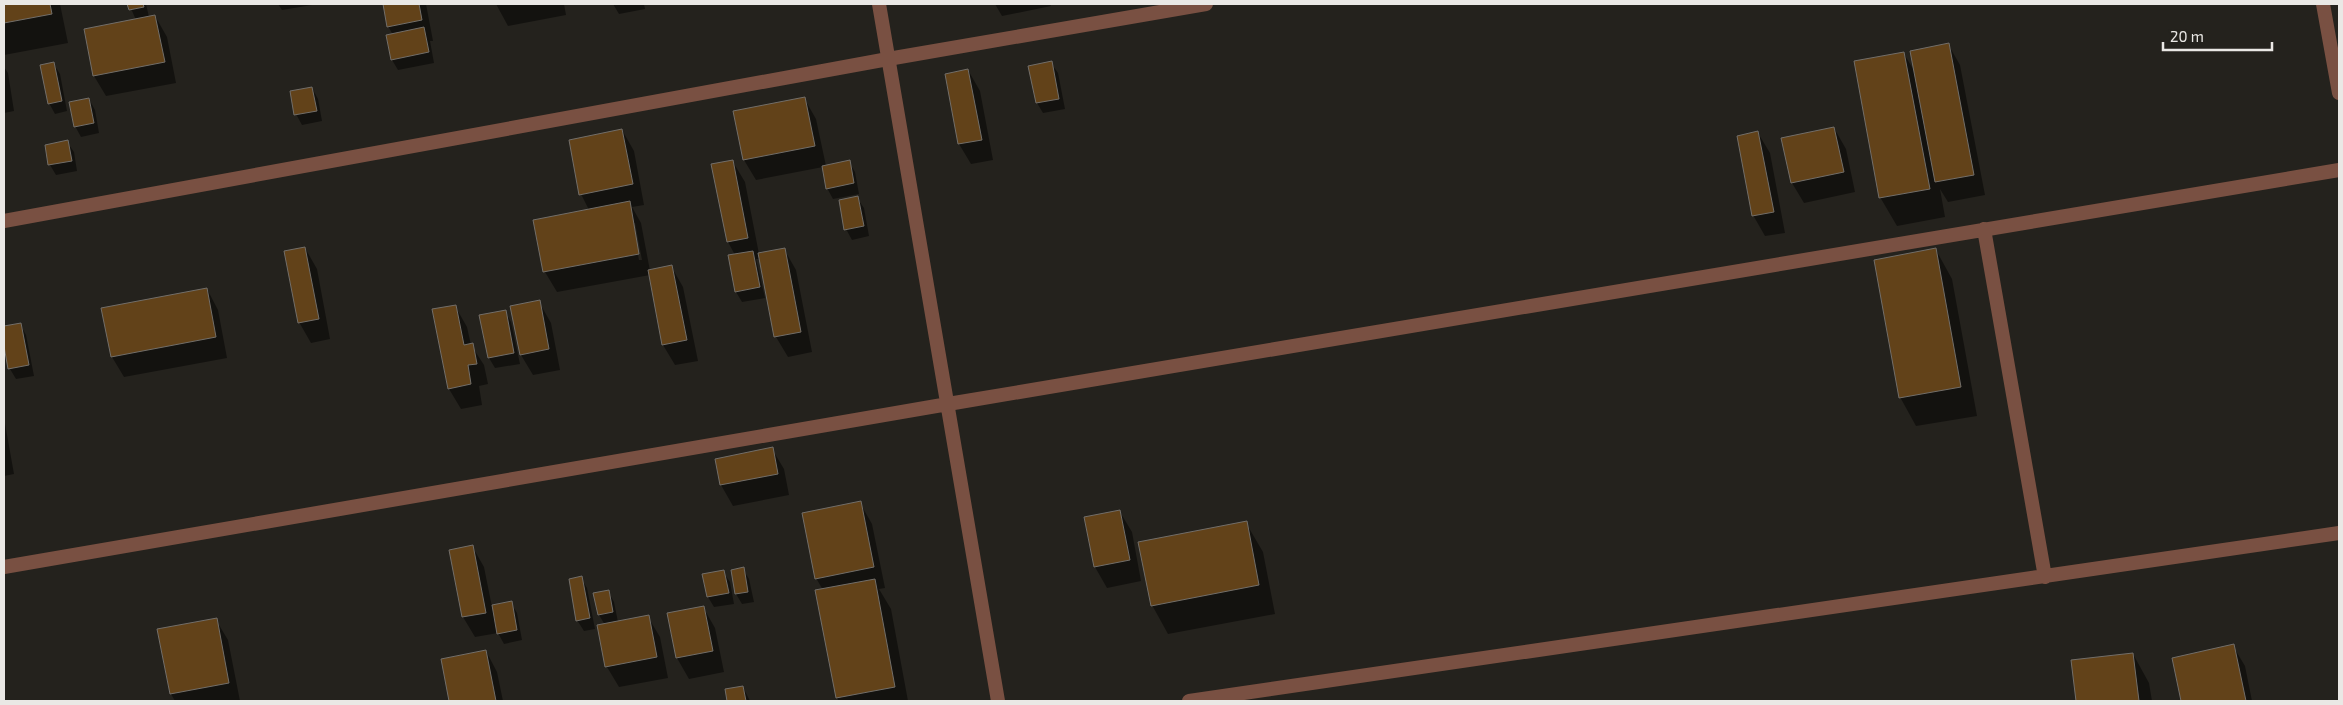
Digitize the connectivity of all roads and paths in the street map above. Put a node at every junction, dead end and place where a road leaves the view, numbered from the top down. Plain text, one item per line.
1 (879, 4) edge
2 (1206, 4) edge
3 (2323, 4) edge
4 (888, 59) junction
5 (2339, 93) edge
6 (2339, 170) edge
7 (4, 221) edge
8 (1984, 229) junction
9 (948, 404) junction
10 (2339, 533) edge
11 (4, 567) edge
12 (2045, 577) junction
13 (998, 701) edge
14 (1189, 701) edge

1 - 4 street
2 - 4 street
3 - 5 street
4 - 7 street
4 - 9 street
6 - 8 street
8 - 9 street
8 - 12 street
9 - 11 street
9 - 13 street
10 - 12 street
12 - 14 street

